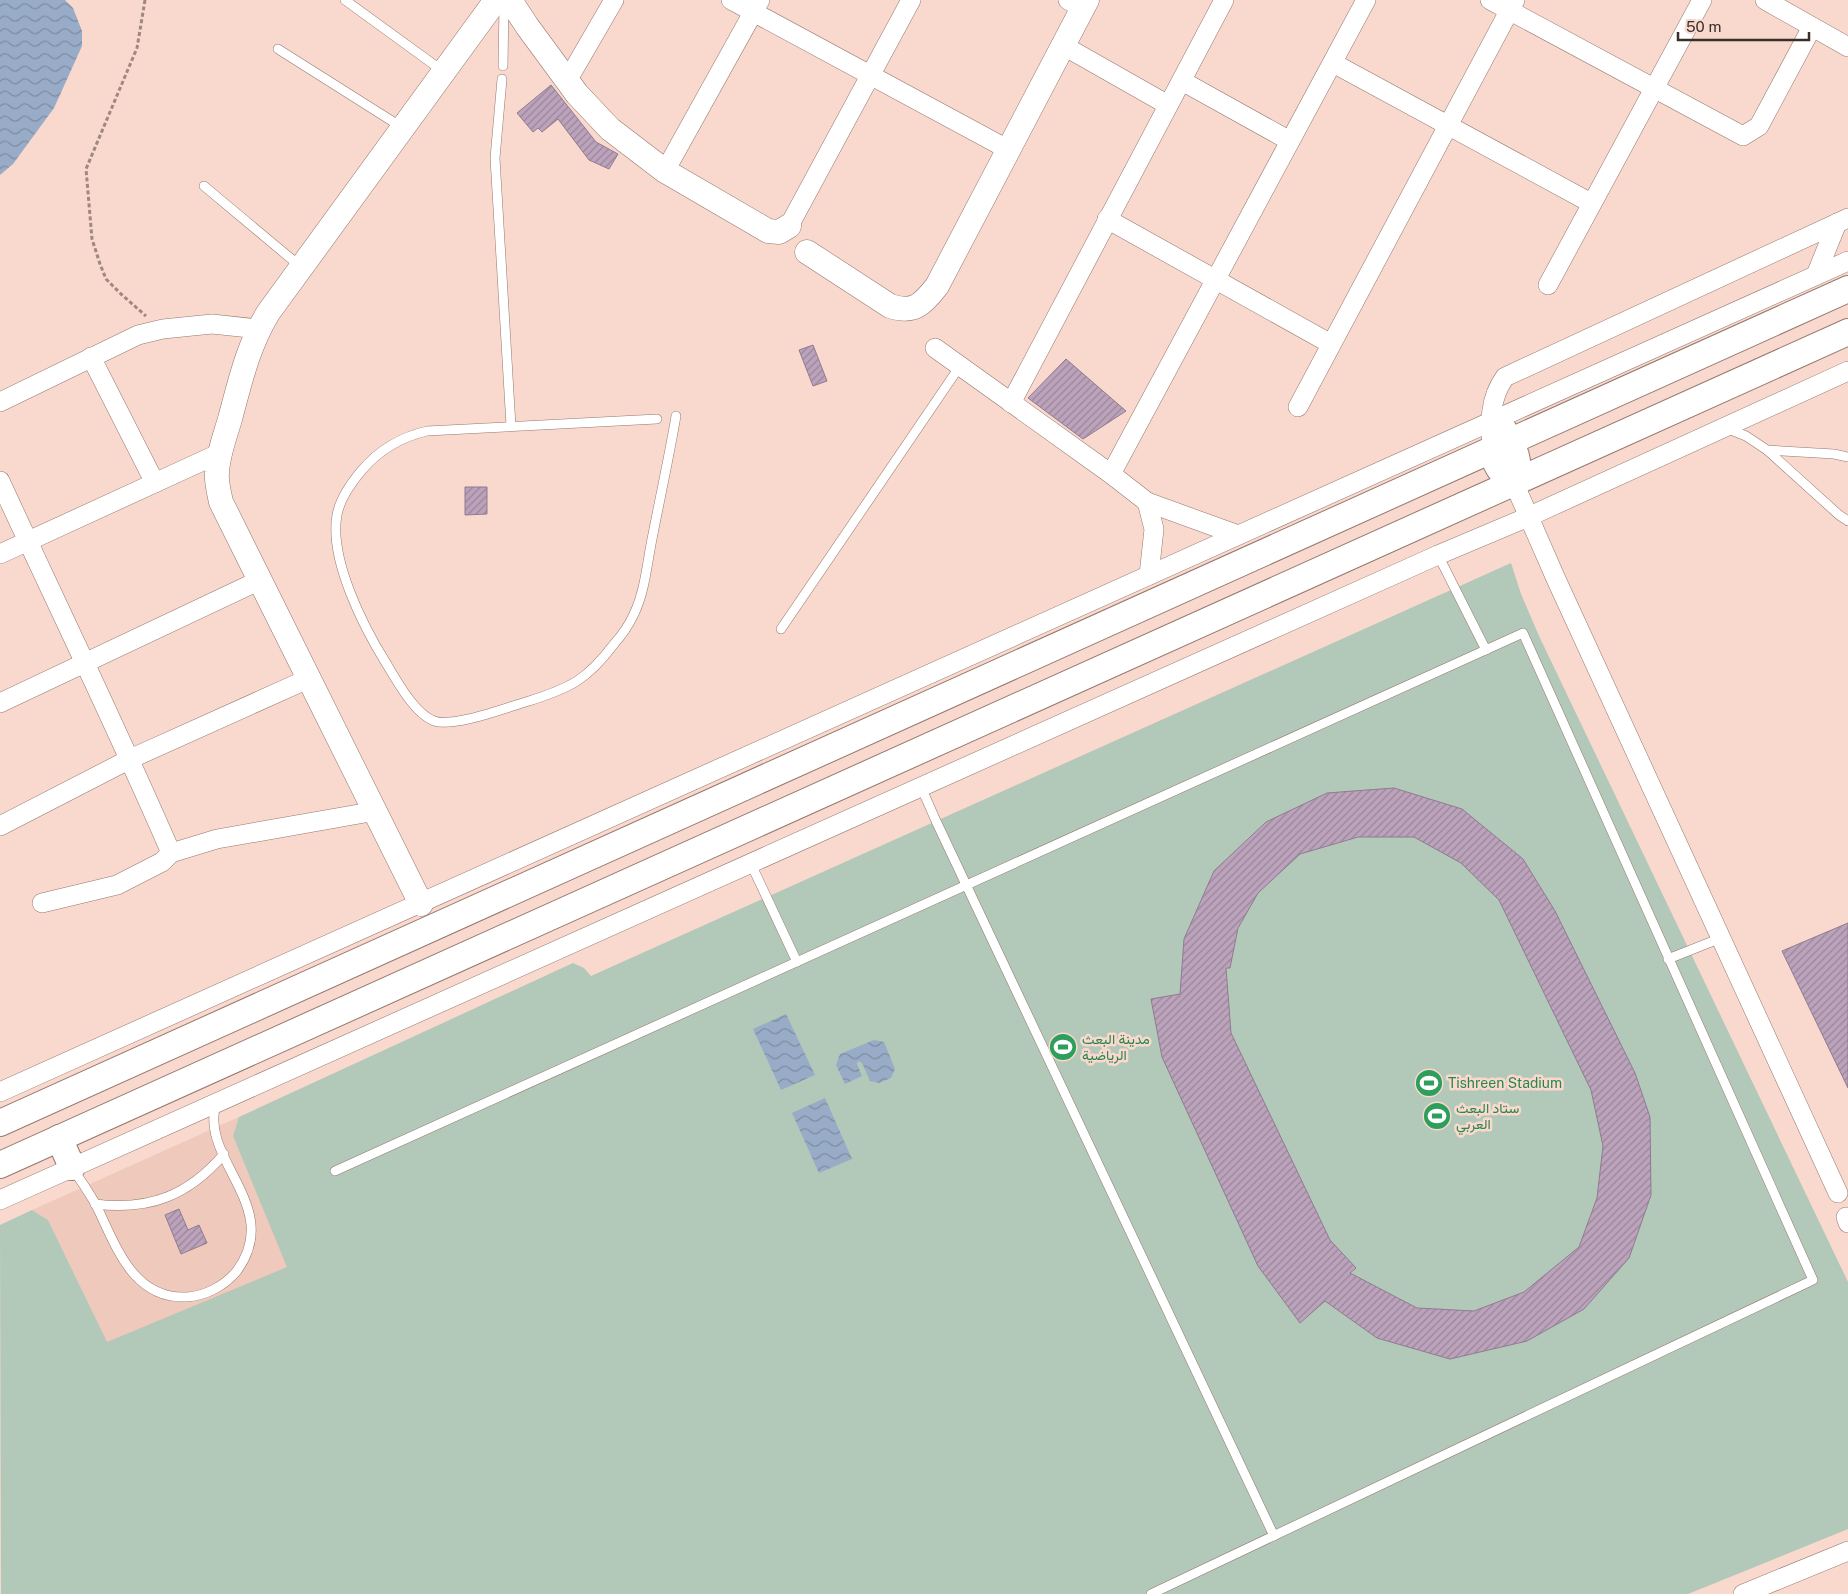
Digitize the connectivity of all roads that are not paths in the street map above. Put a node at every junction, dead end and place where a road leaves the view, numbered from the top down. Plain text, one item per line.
1 (345, 0) edge
2 (496, 0) edge
3 (504, 0) edge
4 (510, 0) edge
5 (614, 0) edge
6 (731, 0) edge
7 (912, 0) edge
8 (1224, 0) edge
9 (1366, 0) edge
10 (1490, 0) edge
11 (1702, 0) edge
12 (1765, 0) edge
13 (1080, 3) edge
14 (1512, 5) edge
15 (756, 6) edge
16 (1812, 27) junction
17 (1064, 46) junction
18 (1848, 47) edge
19 (278, 49) dead end
20 (1333, 63) junction
21 (503, 66) dead end
22 (444, 72) junction
23 (870, 76) junction
24 (502, 79) dead end
25 (567, 81) junction
26 (1182, 81) junction
27 (1654, 89) junction
28 (1168, 105) junction
29 (1448, 125) junction
30 (403, 128) junction
31 (1290, 141) junction
32 (1008, 150) junction
33 (665, 171) junction
34 (204, 186) dead end
35 (1591, 203) junction
36 (1107, 219) junction
37 (1843, 220) edge
38 (788, 226) joint
39 (808, 252) dead end
40 (1848, 261) edge
41 (302, 267) junction
42 (1816, 275) junction
43 (1216, 280) junction
44 (1548, 285) dead end
45 (1848, 289) edge
46 (258, 329) junction
47 (1848, 332) edge
48 (1331, 344) junction
49 (936, 348) dead end
50 (91, 357) junction
51 (960, 366) junction
52 (1848, 370) edge
53 (0, 402) edge
54 (1011, 403) junction
55 (1298, 407) dead end
56 (676, 416) dead end
57 (657, 419) dead end
58 (1494, 420) junction
59 (511, 426) junction
60 (1724, 427) junction
61 (1500, 445) junction
62 (1767, 450) junction
63 (220, 453) junction
64 (1848, 457) edge
65 (1111, 474) junction
66 (0, 481) edge
67 (155, 483) junction
68 (1514, 483) junction
69 (1147, 502) junction
70 (1528, 517) junction
71 (1848, 522) edge
72 (1238, 535) junction
73 (28, 541) junction
74 (0, 554) edge
75 (1438, 555) junction
76 (1149, 575) junction
77 (260, 580) junction
78 (781, 629) dead end
79 (1486, 650) junction
80 (84, 665) junction
81 (310, 678) junction
82 (0, 704) edge
83 (130, 759) junction
84 (921, 787) junction
85 (376, 811) junction
86 (0, 826) edge
87 (171, 853) junction
88 (751, 864) junction
89 (966, 885) junction
90 (42, 903) dead end
91 (421, 904) junction
92 (1721, 938) junction
93 (1668, 959) junction
94 (797, 962) junction
95 (0, 1092) edge
96 (216, 1104) junction
97 (0, 1123) edge
98 (59, 1138) junction
99 (224, 1154) junction
100 (0, 1165) edge
101 (72, 1167) junction
102 (335, 1171) dead end
103 (1838, 1193) dead end
104 (0, 1200) edge
105 (95, 1204) junction
106 (1274, 1536) junction
107 (1848, 1551) edge
108 (1151, 1594) edge
109 (1743, 1594) edge

1 - 22 lane
2 - 22 street
3 - 21 lane
4 - 25 street
5 - 25 street
6 - 15 street
7 - 23 street
8 - 26 street
9 - 20 street
10 - 14 street
11 - 27 street
12 - 16 street
13 - 17 street
14 - 27 street
14 - 29 street
15 - 23 street
15 - 33 street
16 - 18 street
16 - 27 street
17 - 28 street
17 - 32 street
19 - 30 lane
20 - 29 street
20 - 31 street
22 - 30 street
23 - 32 street
23 - 38 street
24 - 59 lane
25 - 33 street
26 - 28 street
26 - 31 street
27 - 35 street
28 - 36 street
29 - 35 street
29 - 48 street
30 - 41 street
31 - 43 street
32 - 39 street
33 - 38 street
34 - 41 lane
35 - 44 street
36 - 43 street
36 - 54 street
37 - 42 street
37 - 58 street
40 - 42 street
41 - 46 street
42 - 58 street
43 - 48 street
43 - 65 street
45 - 61 main road
46 - 50 street
46 - 63 street
47 - 68 main road
48 - 55 street
49 - 51 street
50 - 53 street
50 - 67 street
51 - 54 street
51 - 78 lane
52 - 60 street
54 - 65 street
56 - 59 lane
57 - 59 lane
58 - 61 main road
58 - 72 street
60 - 62 lane
60 - 70 street
61 - 68 main road
61 - 97 main road
62 - 64 lane
62 - 71 lane
63 - 67 street
63 - 77 street
65 - 69 street
66 - 73 street
67 - 73 street
68 - 70 street
68 - 98 main road
69 - 72 street
69 - 76 street
70 - 75 street
70 - 92 street
72 - 76 street
73 - 74 street
73 - 80 street
75 - 79 lane
75 - 84 street
76 - 91 street
77 - 80 street
77 - 81 street
79 - 89 lane
79 - 93 lane
80 - 82 street
80 - 83 street
81 - 83 street
81 - 85 street
83 - 86 street
83 - 87 street
84 - 88 street
84 - 89 lane
85 - 87 street
85 - 91 street
87 - 90 street
88 - 94 lane
88 - 96 street
89 - 94 lane
89 - 106 lane
91 - 95 street
92 - 93 lane
92 - 103 street
93 - 106 lane
94 - 102 lane
96 - 99 lane
96 - 101 street
98 - 100 main road
98 - 101 main road
99 - 105 lane
99 - 105 lane
101 - 104 street
101 - 105 lane
106 - 108 lane
107 - 109 street

